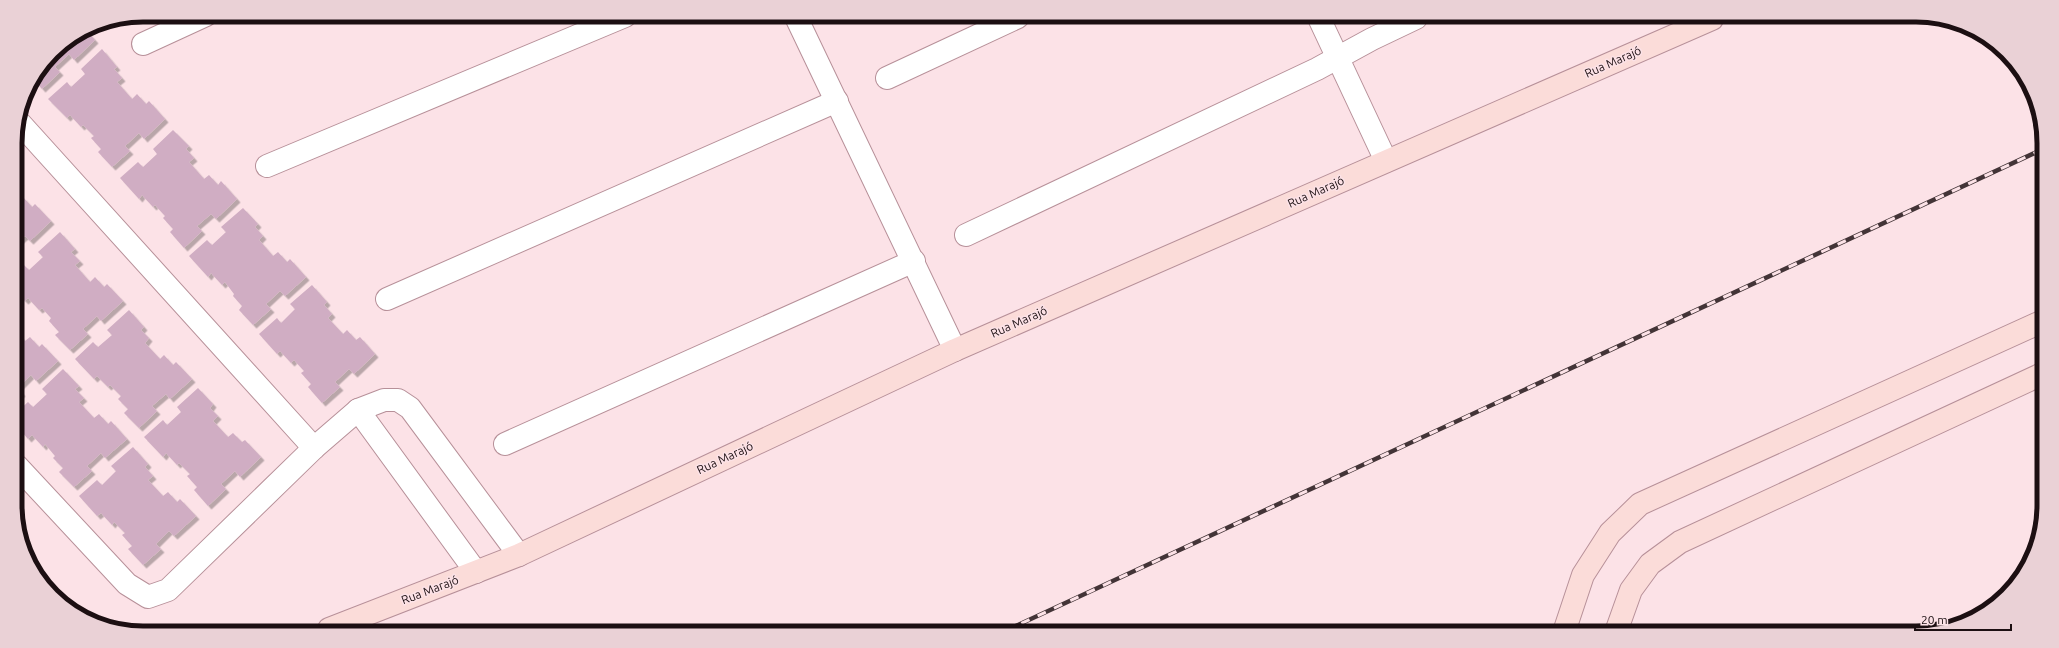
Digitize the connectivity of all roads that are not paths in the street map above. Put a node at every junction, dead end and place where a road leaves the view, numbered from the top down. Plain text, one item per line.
1 (191, 22) edge
2 (611, 22) edge
3 (798, 22) edge
4 (1007, 22) edge
5 (1321, 22) edge
6 (1408, 22) edge
7 (1705, 22) edge
8 (143, 44) dead end
9 (1338, 58) junction
10 (887, 78) dead end
11 (837, 102) junction
12 (23, 127) edge
13 (1386, 161) junction
14 (267, 166) dead end
15 (966, 235) dead end
16 (914, 260) junction
17 (387, 299) dead end
18 (2037, 324) edge
19 (955, 350) junction
20 (2037, 376) edge
21 (358, 410) junction
22 (506, 444) dead end
23 (314, 448) junction
24 (22, 471) edge
25 (519, 555) junction
26 (476, 572) junction
27 (337, 626) edge
28 (1566, 626) edge
29 (1618, 626) edge

1 - 8 street
2 - 14 street
3 - 11 street
4 - 10 street
5 - 9 street
6 - 9 street
7 - 13 street, Rua Marajó
9 - 13 street
9 - 15 street
11 - 16 street
11 - 17 street
12 - 23 street
13 - 19 street, Rua Marajó
16 - 19 street
16 - 22 street
18 - 28 street
19 - 25 street, Rua Marajó
20 - 29 street
21 - 23 street
21 - 25 street
21 - 26 street
23 - 24 street
25 - 26 street, Rua Marajó
26 - 27 street, Rua Marajó

